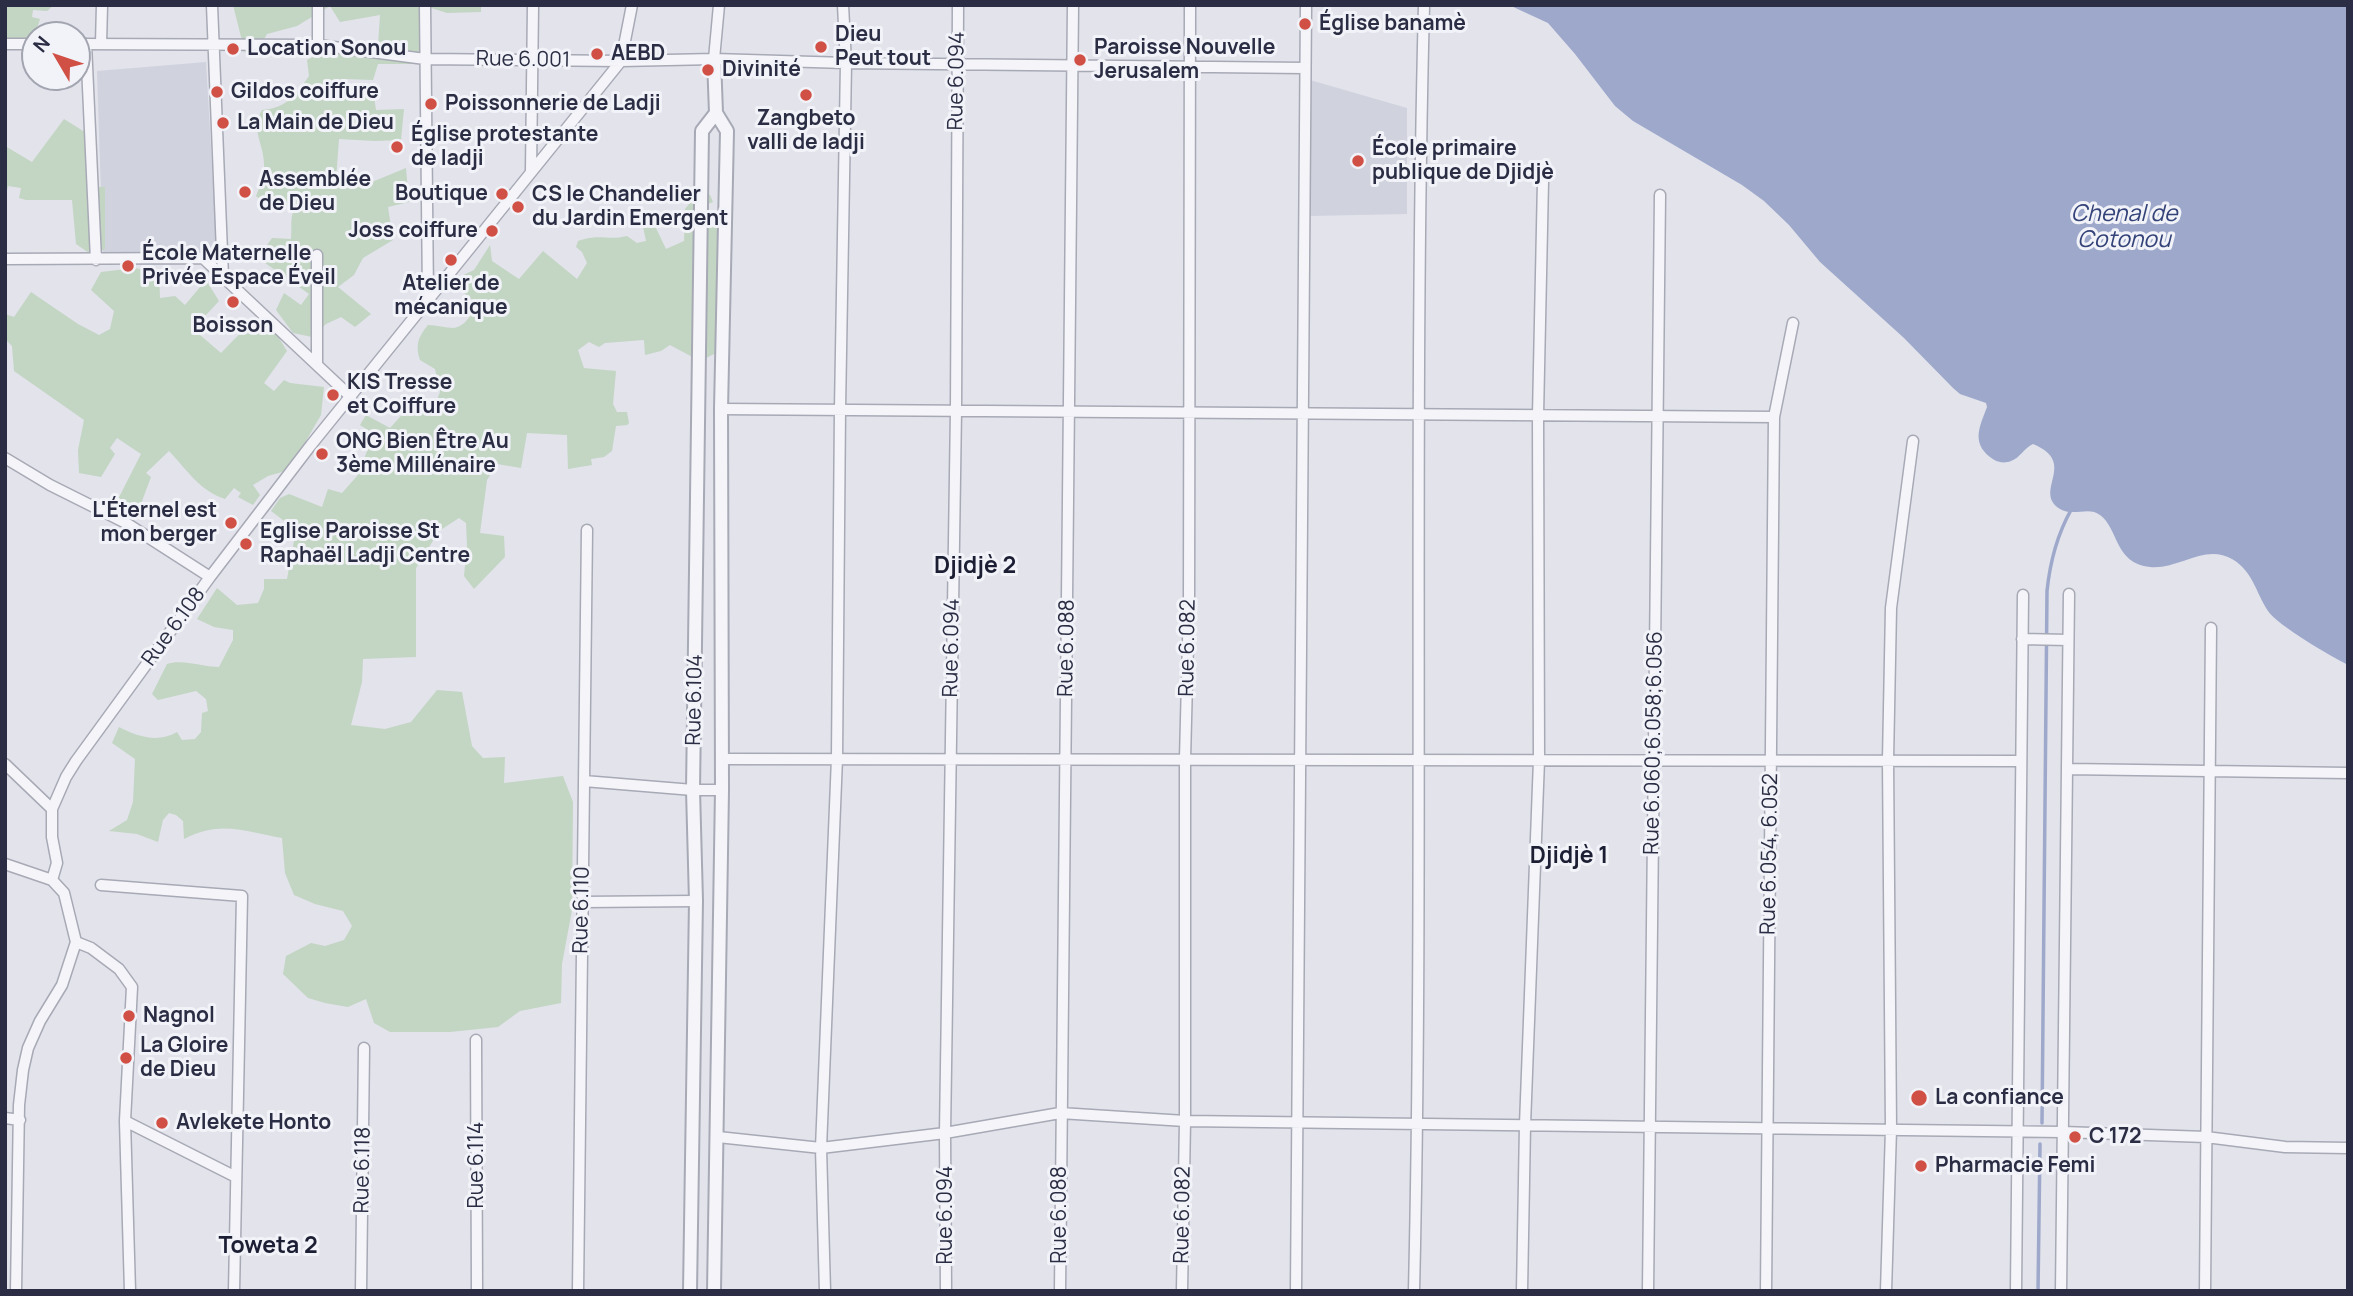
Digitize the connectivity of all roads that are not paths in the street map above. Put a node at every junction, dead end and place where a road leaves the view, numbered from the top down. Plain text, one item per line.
1 (102, 5) edge
2 (212, 5) edge
3 (318, 5) edge
4 (425, 5) edge
5 (533, 5) edge
6 (632, 5) edge
7 (719, 5) edge
8 (843, 5) edge
9 (958, 5) edge
10 (1073, 5) edge
11 (1190, 5) edge
12 (1306, 5) edge
13 (1424, 5) edge
14 (91, 44) edge
15 (101, 44) junction
16 (212, 45) junction
17 (318, 46) junction
18 (425, 59) junction
19 (533, 60) junction
20 (714, 60) junction
21 (621, 61) junction
22 (846, 63) junction
23 (957, 64) junction
24 (1072, 65) junction
25 (1190, 67) junction
26 (1306, 68) junction
27 (84, 91) edge
28 (716, 113) junction
29 (531, 172) junction
30 (1543, 181) dead end
31 (1660, 195) dead end
32 (317, 255) dead end
33 (5, 259) edge
34 (96, 260) junction
35 (223, 277) junction
36 (428, 299) junction
37 (1793, 323) dead end
38 (317, 363) junction
39 (351, 397) junction
40 (722, 409) junction
41 (840, 409) junction
42 (956, 410) junction
43 (1069, 411) junction
44 (1189, 412) junction
45 (1304, 413) junction
46 (1420, 414) junction
47 (1538, 415) junction
48 (1657, 416) junction
49 (1774, 417) junction
50 (1913, 441) dead end
51 (5, 458) edge
52 (587, 530) dead end
53 (211, 577) junction
54 (2068, 594) dead end
55 (2022, 595) dead end
56 (2211, 628) dead end
57 (2022, 639) junction
58 (2063, 640) junction
59 (722, 758) junction
60 (837, 758) junction
61 (951, 758) junction
62 (1066, 758) junction
63 (1185, 759) junction
64 (1300, 759) junction
65 (1418, 759) junction
66 (1539, 760) junction
67 (1654, 760) junction
68 (1770, 760) junction
69 (1888, 761) junction
70 (2020, 761) junction
71 (5, 764) edge
72 (2067, 769) junction
73 (2210, 771) junction
74 (2348, 773) edge
75 (584, 780) junction
76 (722, 789) junction
77 (693, 790) junction
78 (52, 809) junction
79 (5, 864) edge
80 (52, 880) junction
81 (101, 885) dead end
82 (696, 901) junction
83 (583, 902) junction
84 (76, 942) junction
85 (476, 1040) dead end
86 (365, 1048) dead end
87 (1060, 1113) junction
88 (5, 1118) edge
89 (20, 1120) junction
90 (125, 1121) junction
91 (1185, 1121) junction
92 (1298, 1122) junction
93 (1418, 1124) junction
94 (1525, 1125) junction
95 (1650, 1127) junction
96 (1767, 1128) junction
97 (1891, 1129) junction
98 (2017, 1131) junction
99 (2063, 1132) junction
100 (945, 1133) junction
101 (718, 1137) junction
102 (2206, 1137) junction
103 (821, 1148) junction
104 (2348, 1148) edge
105 (236, 1177) junction
106 (10, 1275) edge
107 (16, 1291) edge
108 (130, 1291) edge
109 (233, 1291) edge
110 (361, 1291) edge
111 (477, 1291) edge
112 (578, 1291) edge
113 (690, 1291) edge
114 (714, 1291) edge
115 (825, 1291) edge
116 (946, 1291) edge
117 (1059, 1291) edge
118 (1182, 1291) edge
119 (1296, 1291) edge
120 (1414, 1291) edge
121 (1522, 1291) edge
122 (1648, 1291) edge
123 (1766, 1291) edge
124 (1886, 1291) edge
125 (2016, 1291) edge
126 (2061, 1291) edge
127 (2205, 1291) edge

1 - 15 street
2 - 16 street
3 - 17 street
4 - 18 street
5 - 19 street
6 - 21 street
7 - 20 street
8 - 22 street
9 - 23 street, Rue 6.094
10 - 24 street, Rue 6.088
11 - 25 street, Rue 6.082
12 - 26 street
13 - 46 street
14 - 15 street, Rue 6.001
15 - 16 street, Rue 6.001
16 - 17 street, Rue 6.001
16 - 35 street
17 - 18 street, Rue 6.001
18 - 19 street, Rue 6.001
18 - 36 street
19 - 21 street, Rue 6.001
19 - 29 street
20 - 21 street, Rue 6.001
20 - 22 street, Rue 6.001
20 - 28 street, Rue 6.104
21 - 29 street, Rue 6.108
22 - 23 street, Rue 6.001
22 - 41 street
23 - 24 street, Rue 6.001
23 - 42 street, Rue 6.094
24 - 25 street, Rue 6.001
24 - 43 street, Rue 6.088
25 - 26 street, Rue 6.001
25 - 44 street, Rue 6.082
26 - 45 street
27 - 34 street
28 - 40 street, Rue 6.104
28 - 77 street, Rue 6.104
29 - 36 street, Rue 6.108
30 - 47 street
31 - 48 street, Rue 6.060;6.058;6.056
32 - 38 street
33 - 34 street
34 - 35 street
35 - 38 street
36 - 39 street, Rue 6.108
37 - 49 street, Rue 6.054, 6.052
38 - 39 street
39 - 53 street, Rue 6.108
40 - 41 street
40 - 59 street, Rue 6.104
41 - 42 street
41 - 60 street
42 - 43 street
42 - 61 street, Rue 6.094
43 - 44 street
43 - 62 street, Rue 6.088
44 - 45 street
44 - 63 street, Rue 6.082
45 - 46 street
45 - 64 street
46 - 47 street
46 - 65 street
47 - 48 street
47 - 66 street
48 - 49 street
48 - 67 street, Rue 6.060;6.058;6.056
49 - 68 street, Rue 6.054, 6.052
50 - 69 street
51 - 53 street
52 - 75 street, Rue 6.110
53 - 78 street, Rue 6.108
54 - 58 street
55 - 57 street
56 - 73 street
57 - 58 street
57 - 70 street
58 - 72 street
59 - 60 street
59 - 76 street, Rue 6.104
60 - 61 street
60 - 103 street
61 - 62 street
61 - 100 street, Rue 6.094
62 - 63 street
62 - 87 street, Rue 6.088
63 - 64 street
63 - 91 street, Rue 6.082
64 - 65 street
64 - 92 street
65 - 66 street
65 - 93 street
66 - 67 street
66 - 94 street
67 - 68 street
67 - 95 street, Rue 6.060;6.058;6.056
68 - 69 street
68 - 96 street, Rue 6.054, 6.052
69 - 70 street
69 - 97 street
70 - 98 street
71 - 78 street
72 - 73 street
72 - 99 street
73 - 74 street
73 - 102 street
75 - 77 street
75 - 83 street, Rue 6.110
76 - 77 street
76 - 101 street, Rue 6.104
77 - 82 street, Rue 6.104
78 - 80 street, Rue 6.108
79 - 80 street
80 - 84 street
81 - 105 street
82 - 83 street
82 - 113 street, Rue 6.104
83 - 112 street, Rue 6.110
84 - 89 street
84 - 90 street
85 - 111 street, Rue 6.114
86 - 110 street, Rue 6.118
87 - 91 street
87 - 100 street
87 - 117 street, Rue 6.088
88 - 89 street
89 - 106 street
90 - 105 street
90 - 108 street
91 - 92 street
91 - 118 street, Rue 6.082
92 - 93 street
92 - 119 street
93 - 94 street
93 - 120 street
94 - 95 street
94 - 121 street
95 - 96 street
95 - 122 street, Rue 6.060;6.058;6.056
96 - 97 street
96 - 123 street, Rue 6.054, 6.052
97 - 98 street
97 - 124 street
98 - 99 street
98 - 125 street
99 - 102 street
99 - 126 street
100 - 103 street
100 - 116 street, Rue 6.094
101 - 103 street
101 - 114 street, Rue 6.104
102 - 104 street
102 - 127 street
103 - 115 street
105 - 109 street
106 - 107 street

